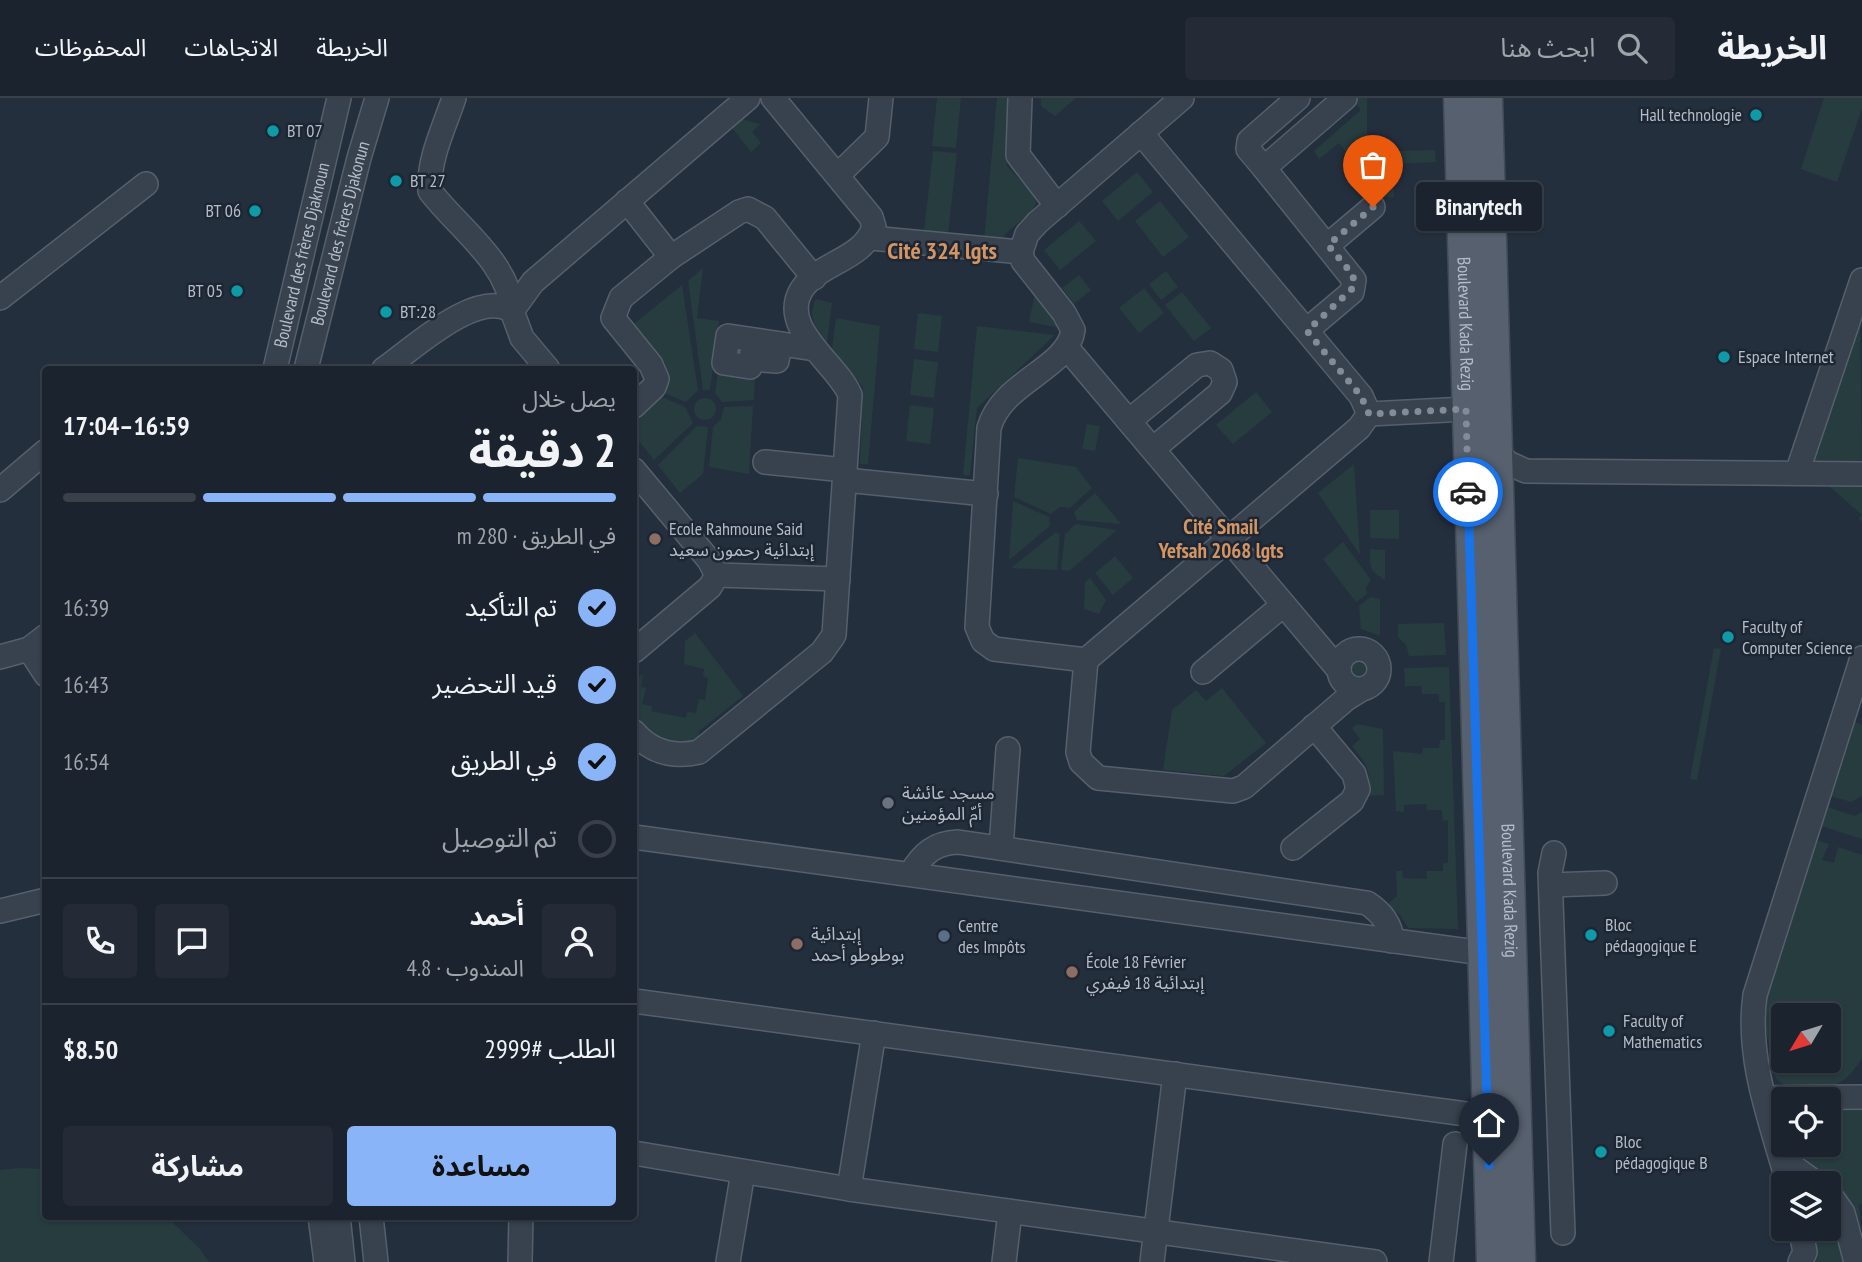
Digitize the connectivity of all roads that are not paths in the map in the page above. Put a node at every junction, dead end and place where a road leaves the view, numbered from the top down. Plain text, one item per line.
1 (341, 98) edge
2 (377, 98) edge
3 (454, 98) edge
4 (748, 98) edge
5 (773, 98) edge
6 (881, 98) edge
7 (1020, 98) edge
8 (1182, 98) edge
9 (1298, 98) edge
10 (1345, 98) edge
11 (1459, 98) edge
12 (1487, 98) edge
13 (1142, 133) junction
14 (359, 158) junction
15 (1264, 168) junction
16 (838, 175) junction
17 (145, 184) dead end
18 (627, 201) junction
19 (1057, 206) junction
20 (1373, 207) dead end
21 (871, 238) junction
22 (1328, 245) junction
23 (1021, 252) junction
24 (671, 257) junction
25 (814, 278) junction
26 (1862, 280) edge
27 (0, 298) edge
28 (512, 311) junction
29 (1307, 331) junction
30 (728, 336) dead end
31 (1067, 348) junction
32 (815, 349) junction
33 (276, 366) edge
34 (307, 366) edge
35 (388, 366) edge
36 (545, 366) edge
37 (637, 404) edge
38 (1466, 409) junction
39 (1369, 414) junction
40 (1129, 421) junction
41 (1153, 449) junction
42 (1495, 449) junction
43 (42, 454) edge
44 (765, 462) dead end
45 (1526, 471) junction
46 (637, 474) edge
47 (1797, 474) junction
48 (1862, 474) edge
49 (845, 475) junction
50 (0, 490) edge
51 (986, 494) junction
52 (1497, 498) junction
53 (1228, 539) junction
54 (717, 575) junction
55 (838, 579) junction
56 (1283, 605) junction
57 (37, 643) edge
58 (637, 648) edge
59 (0, 657) edge
60 (1862, 659) edge
61 (1086, 660) junction
62 (42, 661) edge
63 (1203, 672) dead end
64 (1314, 726) junction
65 (637, 735) edge
66 (1008, 749) dead end
67 (637, 837) edge
68 (1001, 848) junction
69 (1293, 848) dead end
70 (1554, 853) dead end
71 (911, 873) junction
72 (1605, 883) dead end
73 (1551, 885) junction
74 (42, 901) edge
75 (0, 911) edge
76 (1392, 941) junction
77 (1483, 953) junction
78 (637, 1001) edge
79 (874, 1033) junction
80 (1175, 1074) junction
81 (1858, 1091) edge
82 (1765, 1098) junction
83 (1488, 1117) junction
84 (1455, 1144) dead end
85 (637, 1154) edge
86 (1781, 1158) junction
87 (1785, 1171) edge
88 (1799, 1171) edge
89 (743, 1172) junction
90 (849, 1189) junction
91 (1841, 1210) edge
92 (1010, 1212) junction
93 (321, 1220) edge
94 (339, 1220) edge
95 (371, 1220) edge
96 (521, 1220) edge
97 (1156, 1232) junction
98 (1563, 1233) dead end
99 (1803, 1241) edge
100 (1296, 1256) edge
101 (326, 1262) edge
102 (344, 1262) edge
103 (376, 1262) edge
104 (520, 1262) edge
105 (728, 1262) edge
106 (1004, 1262) edge
107 (1152, 1262) edge
108 (1375, 1262) edge
109 (1441, 1262) edge
110 (1492, 1262) edge
111 (1520, 1262) edge
112 (1800, 1262) edge
113 (1856, 1262) edge

1 - 14 street, Boulevard des frères Djakonun
1 - 33 street, Boulevard des frères Djaknoun
2 - 14 street, Boulevard des frères Djaknoun
3 - 28 street
4 - 18 street
5 - 16 street
6 - 16 street
7 - 19 street
8 - 13 street
9 - 15 street
10 - 15 street
11 - 38 main road, Boulevard Kada Rezig
12 - 42 main road, Boulevard Kada Rezig
13 - 19 street
13 - 29 street
14 - 34 street, Boulevard des frères Djakonun
15 - 22 street
16 - 21 street
17 - 27 street
18 - 24 street
18 - 28 street
19 - 23 street
20 - 22 street
21 - 23 street
21 - 25 street
22 - 29 street
23 - 31 street
24 - 25 street
24 - 37 street
25 - 32 street
26 - 47 street
28 - 35 street
28 - 36 street
29 - 39 street
30 - 32 street
31 - 40 street
31 - 51 street
32 - 49 street
38 - 39 street
38 - 77 main road, Boulevard Kada Rezig
39 - 53 street
40 - 41 street
40 - 41 street
41 - 53 street
42 - 45 street
42 - 52 main road, Boulevard Kada Rezig
43 - 50 street
44 - 49 street
45 - 47 street
45 - 52 street
46 - 54 street
47 - 48 street
49 - 51 street
49 - 55 street
51 - 61 street
52 - 111 main road, Boulevard Kada Rezig
53 - 56 street
53 - 61 street
54 - 55 street
54 - 58 street
55 - 65 street
56 - 63 street
56 - 64 street
57 - 59 street
57 - 62 street
60 - 82 street
61 - 64 street
64 - 69 street
66 - 68 street
67 - 71 street
68 - 71 street
68 - 76 street
70 - 73 street
71 - 76 street
72 - 73 street
73 - 98 street
74 - 75 street
76 - 77 street
77 - 83 main road, Boulevard Kada Rezig
78 - 79 street
79 - 80 street
79 - 90 street
80 - 83 street
80 - 97 street
81 - 82 street
82 - 86 street
83 - 110 main road, Boulevard Kada Rezig
84 - 109 street
85 - 89 street
86 - 87 street
86 - 88 street
89 - 90 street
89 - 105 street
90 - 92 street
91 - 113 street
92 - 97 street
92 - 106 street
93 - 101 street
94 - 102 street
95 - 103 street
96 - 104 street
97 - 100 street
97 - 107 street
99 - 112 street
100 - 108 street

